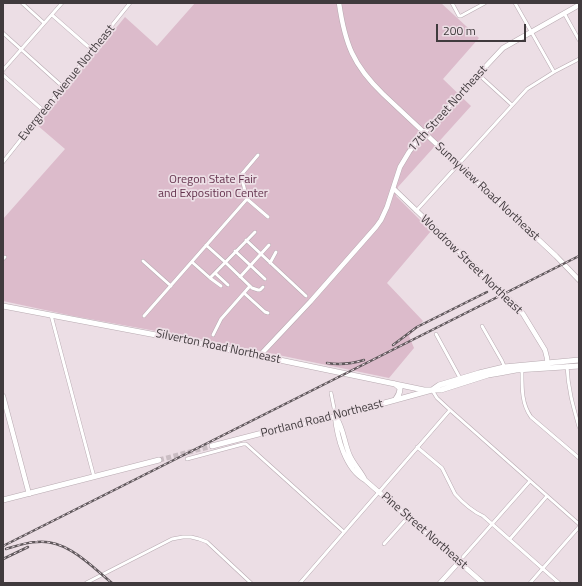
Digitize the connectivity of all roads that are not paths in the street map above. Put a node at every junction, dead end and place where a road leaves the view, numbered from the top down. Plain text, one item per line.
1 (22, 3) edge
2 (62, 3) edge
3 (130, 3) edge
4 (339, 3) edge
5 (452, 3) edge
6 (485, 3) edge
7 (515, 3) edge
8 (579, 5) edge
9 (564, 13) junction
10 (52, 15) junction
11 (44, 23) junction
12 (532, 31) junction
13 (3, 33) edge
14 (579, 40) edge
15 (21, 49) junction
16 (92, 50) junction
17 (579, 59) edge
18 (3, 70) edge
19 (554, 72) junction
20 (478, 74) junction
21 (3, 75) edge
22 (63, 87) junction
23 (512, 105) junction
24 (44, 111) junction
25 (424, 133) junction
26 (258, 155) dead end
27 (3, 162) edge
28 (458, 165) junction
29 (394, 189) junction
30 (247, 199) junction
31 (416, 211) junction
32 (268, 217) dead end
33 (255, 232) dead end
34 (246, 240) junction
35 (206, 245) junction
36 (269, 245) dead end
37 (235, 251) junction
38 (276, 252) dead end
39 (261, 254) junction
40 (143, 262) dead end
41 (192, 262) junction
42 (225, 262) junction
43 (270, 263) junction
44 (250, 265) junction
45 (215, 273) junction
46 (240, 277) junction
47 (210, 278) junction
48 (265, 279) dead end
49 (579, 280) edge
50 (228, 285) dead end
51 (171, 286) junction
52 (221, 286) dead end
53 (250, 286) junction
54 (263, 287) dead end
55 (244, 293) junction
56 (306, 296) dead end
57 (3, 306) edge
58 (268, 313) dead end
59 (51, 315) junction
60 (144, 316) dead end
61 (482, 326) dead end
62 (436, 334) dead end
63 (213, 335) dead end
64 (260, 356) junction
65 (579, 360) edge
66 (567, 364) junction
67 (548, 366) junction
68 (579, 366) edge
69 (522, 368) junction
70 (505, 369) junction
71 (460, 378) junction
72 (395, 384) junction
73 (432, 390) junction
74 (331, 393) dead end
75 (3, 396) edge
76 (394, 401) junction
77 (450, 410) junction
78 (335, 416) junction
79 (579, 427) edge
80 (212, 446) tunnel mouth
81 (417, 447) junction
82 (579, 458) edge
83 (187, 459) dead end
84 (159, 460) tunnel mouth
85 (94, 477) junction
86 (530, 481) junction
87 (379, 492) junction
88 (29, 494) junction
89 (547, 496) junction
90 (3, 500) edge
91 (408, 517) junction
92 (492, 524) junction
93 (579, 526) edge
94 (344, 532) junction
95 (510, 540) junction
96 (384, 544) dead end
97 (463, 557) dead end
98 (459, 562) junction
99 (543, 569) junction
100 (86, 583) edge
101 (251, 583) edge
102 (300, 583) edge
103 (440, 583) edge
104 (483, 583) edge
105 (530, 583) edge
106 (559, 583) edge

1 - 11 street
2 - 10 street
3 - 16 street, Evergreen Avenue Northeast
4 - 25 main road, Sunnyview Road Northeast
5 - 6 street
7 - 12 street
8 - 9 main road, 17th Street Northeast
9 - 12 main road, 17th Street Northeast
9 - 14 street
10 - 11 street
10 - 16 street
11 - 15 street
12 - 19 street
12 - 20 main road, 17th Street Northeast
13 - 15 street
15 - 18 street
15 - 22 street
16 - 22 street, Evergreen Avenue Northeast
17 - 19 street
19 - 23 street
20 - 23 street
20 - 25 main road, 17th Street Northeast
21 - 24 street
22 - 24 street, Evergreen Avenue Northeast
23 - 28 street
24 - 27 street, Evergreen Avenue Northeast
25 - 28 main road, Sunnyview Road Northeast
25 - 29 main road, 17th Street Northeast
26 - 30 street
28 - 31 street
28 - 49 main road, Sunnyview Road Northeast
29 - 31 main road, Woodrow Street Northeast
29 - 64 main road, 17th Street Northeast
30 - 32 street
30 - 35 street
31 - 67 main road, Woodrow Street Northeast
33 - 34 street
34 - 37 street
34 - 39 street
35 - 41 street
35 - 42 street
36 - 39 street
37 - 42 street
37 - 44 street
38 - 43 street
39 - 43 street
39 - 44 street
40 - 51 street
41 - 47 street
41 - 51 street
42 - 45 street
42 - 46 street
43 - 56 street
44 - 46 street
44 - 48 street
45 - 47 street
45 - 50 street
46 - 53 street
47 - 52 street
51 - 60 street
53 - 54 street
53 - 55 street
55 - 58 street
55 - 63 street
57 - 59 main road, Silverton Road Northeast
59 - 64 main road, Silverton Road Northeast
59 - 85 street
61 - 70 street
62 - 71 street
64 - 72 main road, Silverton Road Northeast
65 - 66 main road
66 - 67 main road
66 - 68 main road
66 - 79 street
67 - 69 main road
69 - 70 main road
69 - 82 street
70 - 71 main road
70 - 73 main road
71 - 73 main road
72 - 73 main road, Silverton Road Northeast
72 - 76 main road
73 - 76 main road, Portland Road Northeast
73 - 77 street
74 - 78 street, Pine Street Northeast
75 - 88 main road
76 - 78 main road, Portland Road Northeast
77 - 81 street
77 - 86 street
78 - 80 main road, Portland Road Northeast
78 - 87 main road, Pine Street Northeast
81 - 87 street
81 - 92 street
83 - 94 street
84 - 85 main road
85 - 88 main road
86 - 89 street
86 - 92 street
87 - 91 main road, Pine Street Northeast
87 - 94 street
88 - 90 main road
89 - 93 street
89 - 95 street
91 - 96 street
91 - 98 main road, Pine Street Northeast
92 - 95 street
92 - 97 street
93 - 99 street
94 - 102 street
95 - 99 street
98 - 103 main road
98 - 104 main road, Pine Street Northeast
99 - 105 street
99 - 106 street
100 - 101 street

